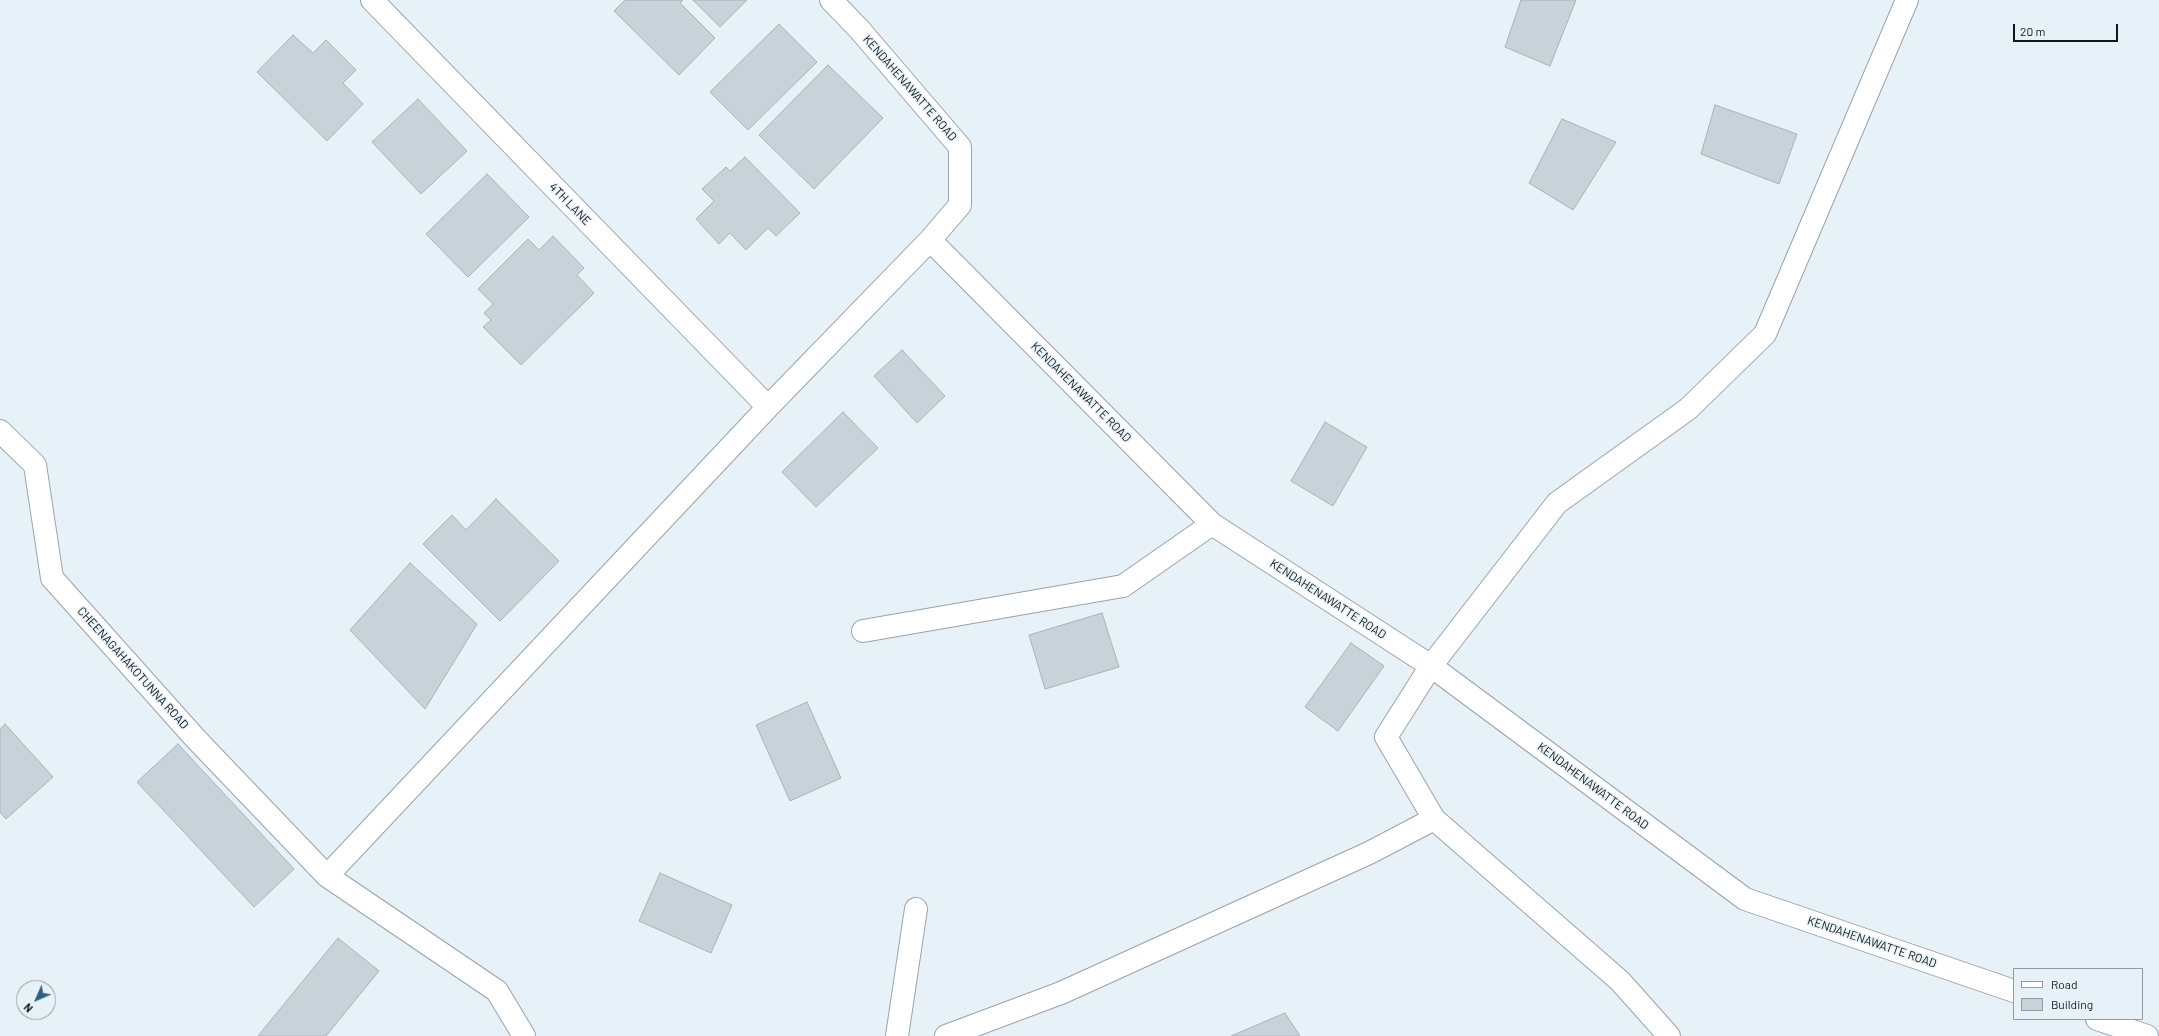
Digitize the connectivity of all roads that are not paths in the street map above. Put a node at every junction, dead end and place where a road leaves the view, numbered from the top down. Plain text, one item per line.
1 (372, 0) edge
2 (831, 0) edge
3 (1908, 0) edge
4 (930, 240) junction
5 (768, 408) junction
6 (0, 431) edge
7 (1212, 524) junction
8 (863, 631) dead end
9 (1431, 666) junction
10 (1434, 819) junction
11 (327, 876) junction
12 (916, 909) dead end
13 (2013, 991) edge
14 (2100, 1020) edge
15 (524, 1036) edge
16 (897, 1036) edge
17 (946, 1036) edge
18 (1669, 1036) edge
19 (2147, 1036) edge

1 - 5 street, 4TH LANE
2 - 4 street, KENDAHENAWATTE ROAD
3 - 9 street
4 - 5 street
4 - 7 street, KENDAHENAWATTE ROAD
5 - 11 street
6 - 11 street, CHEENAGAHAKOTUNNA ROAD
7 - 8 street
7 - 9 street, KENDAHENAWATTE ROAD
9 - 10 street
9 - 13 street, KENDAHENAWATTE ROAD
10 - 17 street
10 - 18 street
11 - 15 street, CHEENAGAHAKOTUNNA ROAD
12 - 16 street
14 - 19 street

